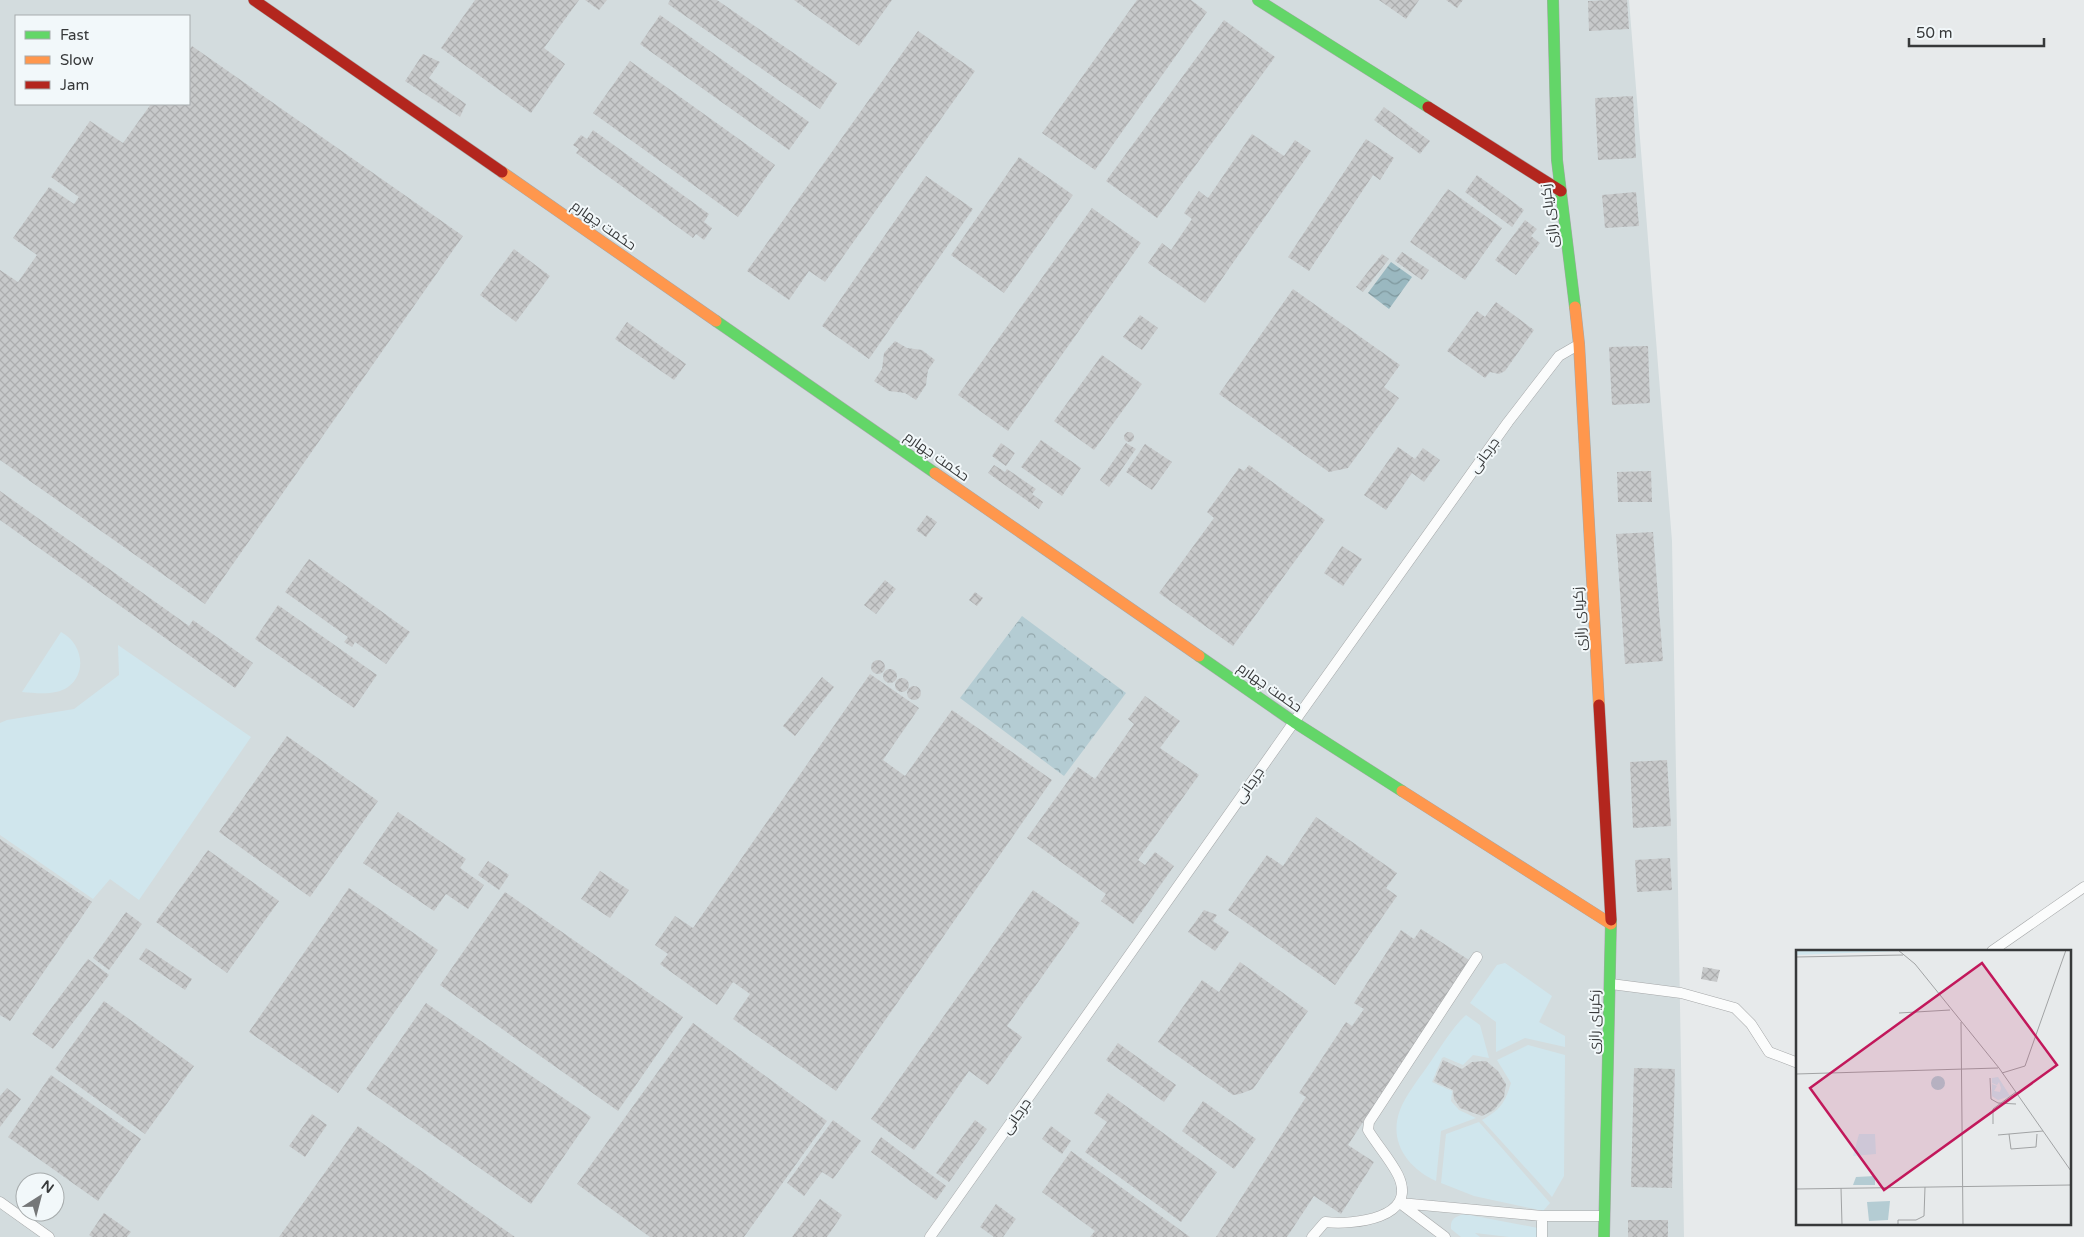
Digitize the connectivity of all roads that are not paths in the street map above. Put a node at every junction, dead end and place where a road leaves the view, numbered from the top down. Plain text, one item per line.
1 (254, 0) edge
2 (1258, 0) edge
3 (1553, 0) edge
4 (1561, 191) junction
5 (1579, 344) junction
6 (1294, 722) junction
7 (2084, 887) edge
8 (1611, 924) junction
9 (1993, 950) edge
10 (1477, 957) dead end
11 (1610, 984) junction
12 (1796, 1062) edge
13 (0, 1202) edge
14 (1400, 1203) junction
15 (1542, 1216) junction
16 (1605, 1216) junction
17 (49, 1237) edge
18 (930, 1237) edge
19 (1312, 1237) edge
20 (1445, 1237) edge
21 (1542, 1237) edge
22 (1604, 1237) edge

1 - 6 street, حکمت چهارم
2 - 4 street
3 - 4 street, زکریای رازی
4 - 5 street, زکریای رازی
5 - 6 lane, جرجانی
5 - 8 street, زکریای رازی
6 - 8 street, حکمت چهارم
6 - 18 lane, جرجانی
7 - 9 lane
8 - 11 street, زکریای رازی
10 - 14 lane
11 - 12 lane
11 - 16 street, زکریای رازی
13 - 17 lane
14 - 15 lane
14 - 19 lane
14 - 20 lane
15 - 16 lane
15 - 21 lane
16 - 22 street, زکریای رازی

